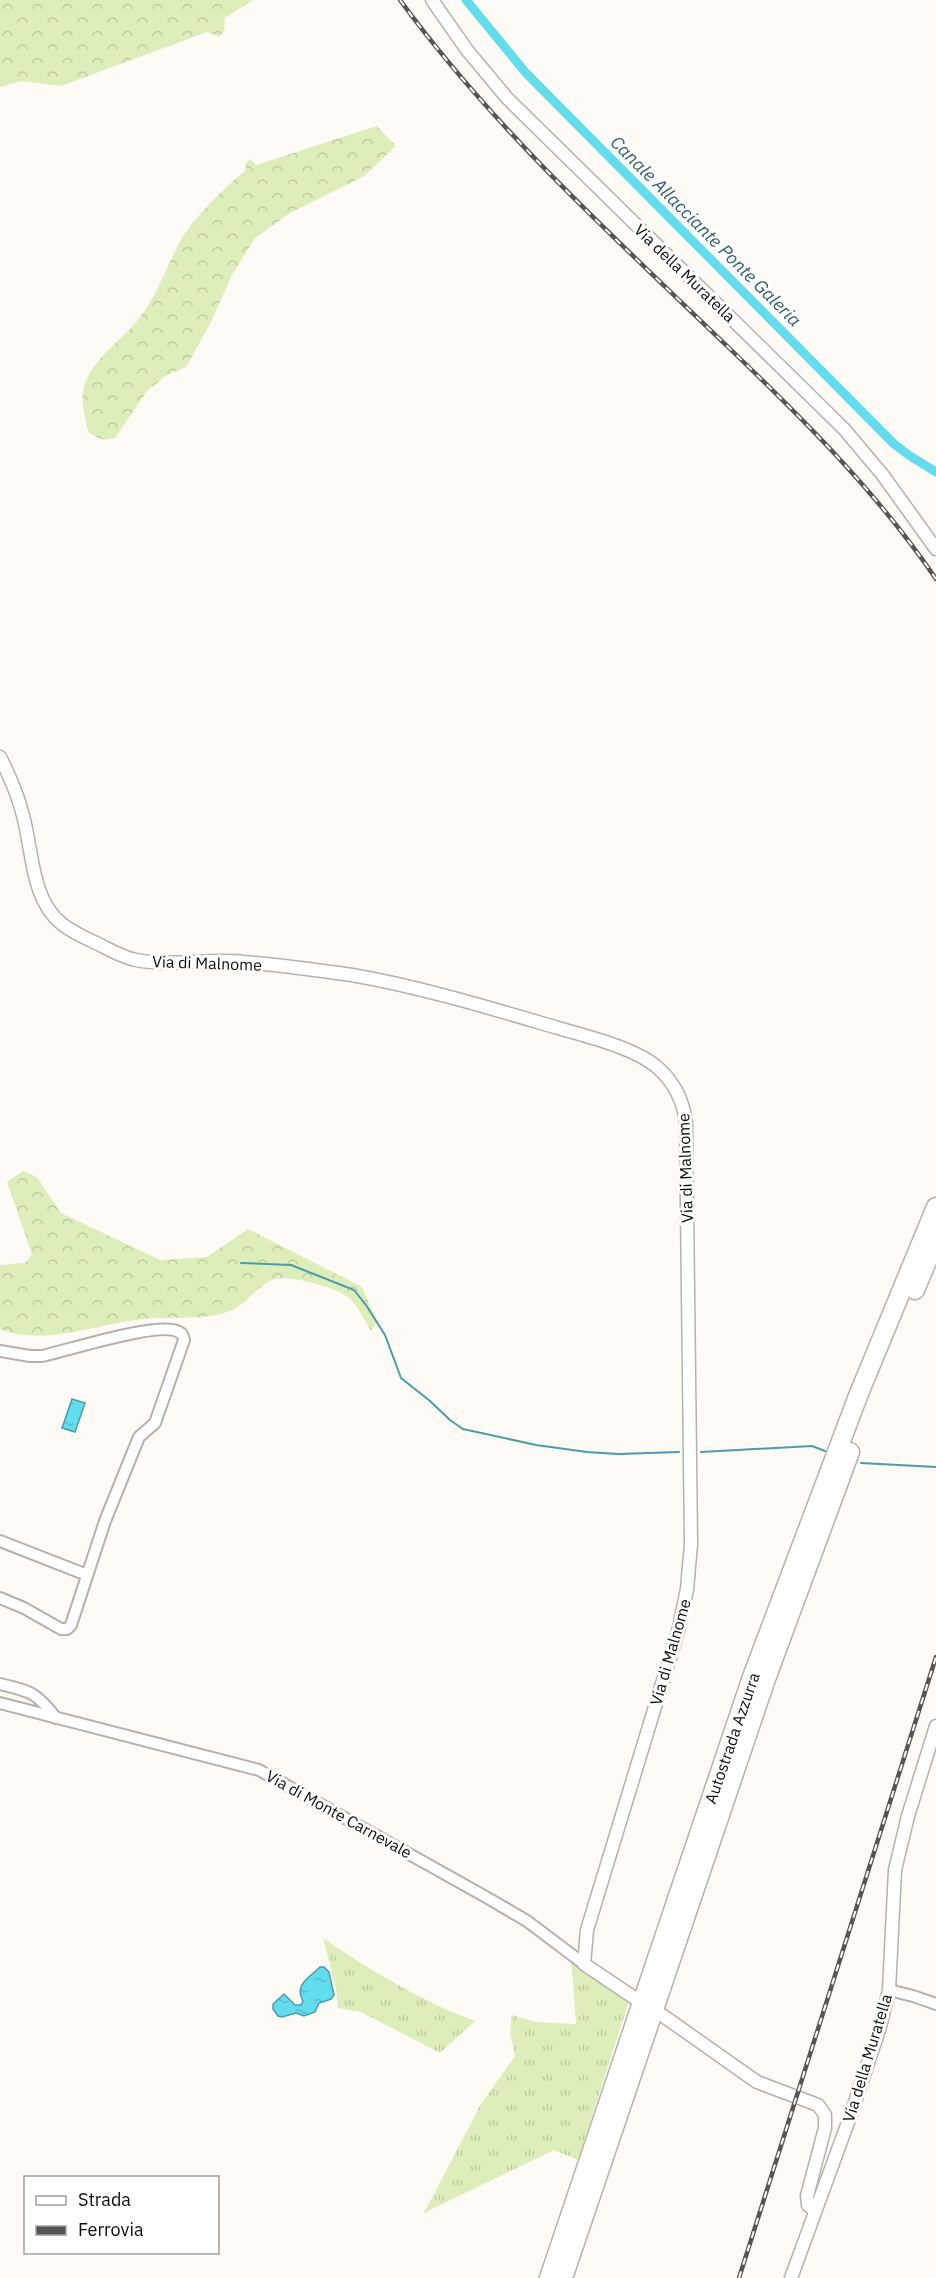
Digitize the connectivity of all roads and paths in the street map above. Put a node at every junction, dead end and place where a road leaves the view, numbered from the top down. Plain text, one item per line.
1 (432, 0) edge
2 (936, 549) edge
3 (0, 757) edge
4 (936, 1207) edge
5 (936, 1240) edge
6 (0, 1351) edge
7 (0, 1541) edge
8 (87, 1575) junction
9 (0, 1598) edge
10 (0, 1684) edge
11 (0, 1703) edge
12 (57, 1719) junction
13 (936, 1726) edge
14 (584, 1964) junction
15 (889, 1990) junction
16 (636, 1999) dead end
17 (936, 2004) edge
18 (662, 2015) dead end
19 (815, 2211) junction
20 (549, 2278) edge
21 (563, 2278) edge
22 (791, 2278) edge

1 - 2 street, Via della Muratella
3 - 14 street, Via di Malnome
4 - 20 highway, Autostrada Azzurra
5 - 21 highway, Autostrada Azzurra
6 - 8 street
7 - 8 street
8 - 9 street
10 - 12 street
11 - 12 street, Via di Monte Carnevale
12 - 14 street, Via di Monte Carnevale
13 - 15 street, Via della Muratella
14 - 16 street
15 - 17 street
15 - 19 street, Via della Muratella
18 - 19 street
19 - 22 street, Via della Muratella

